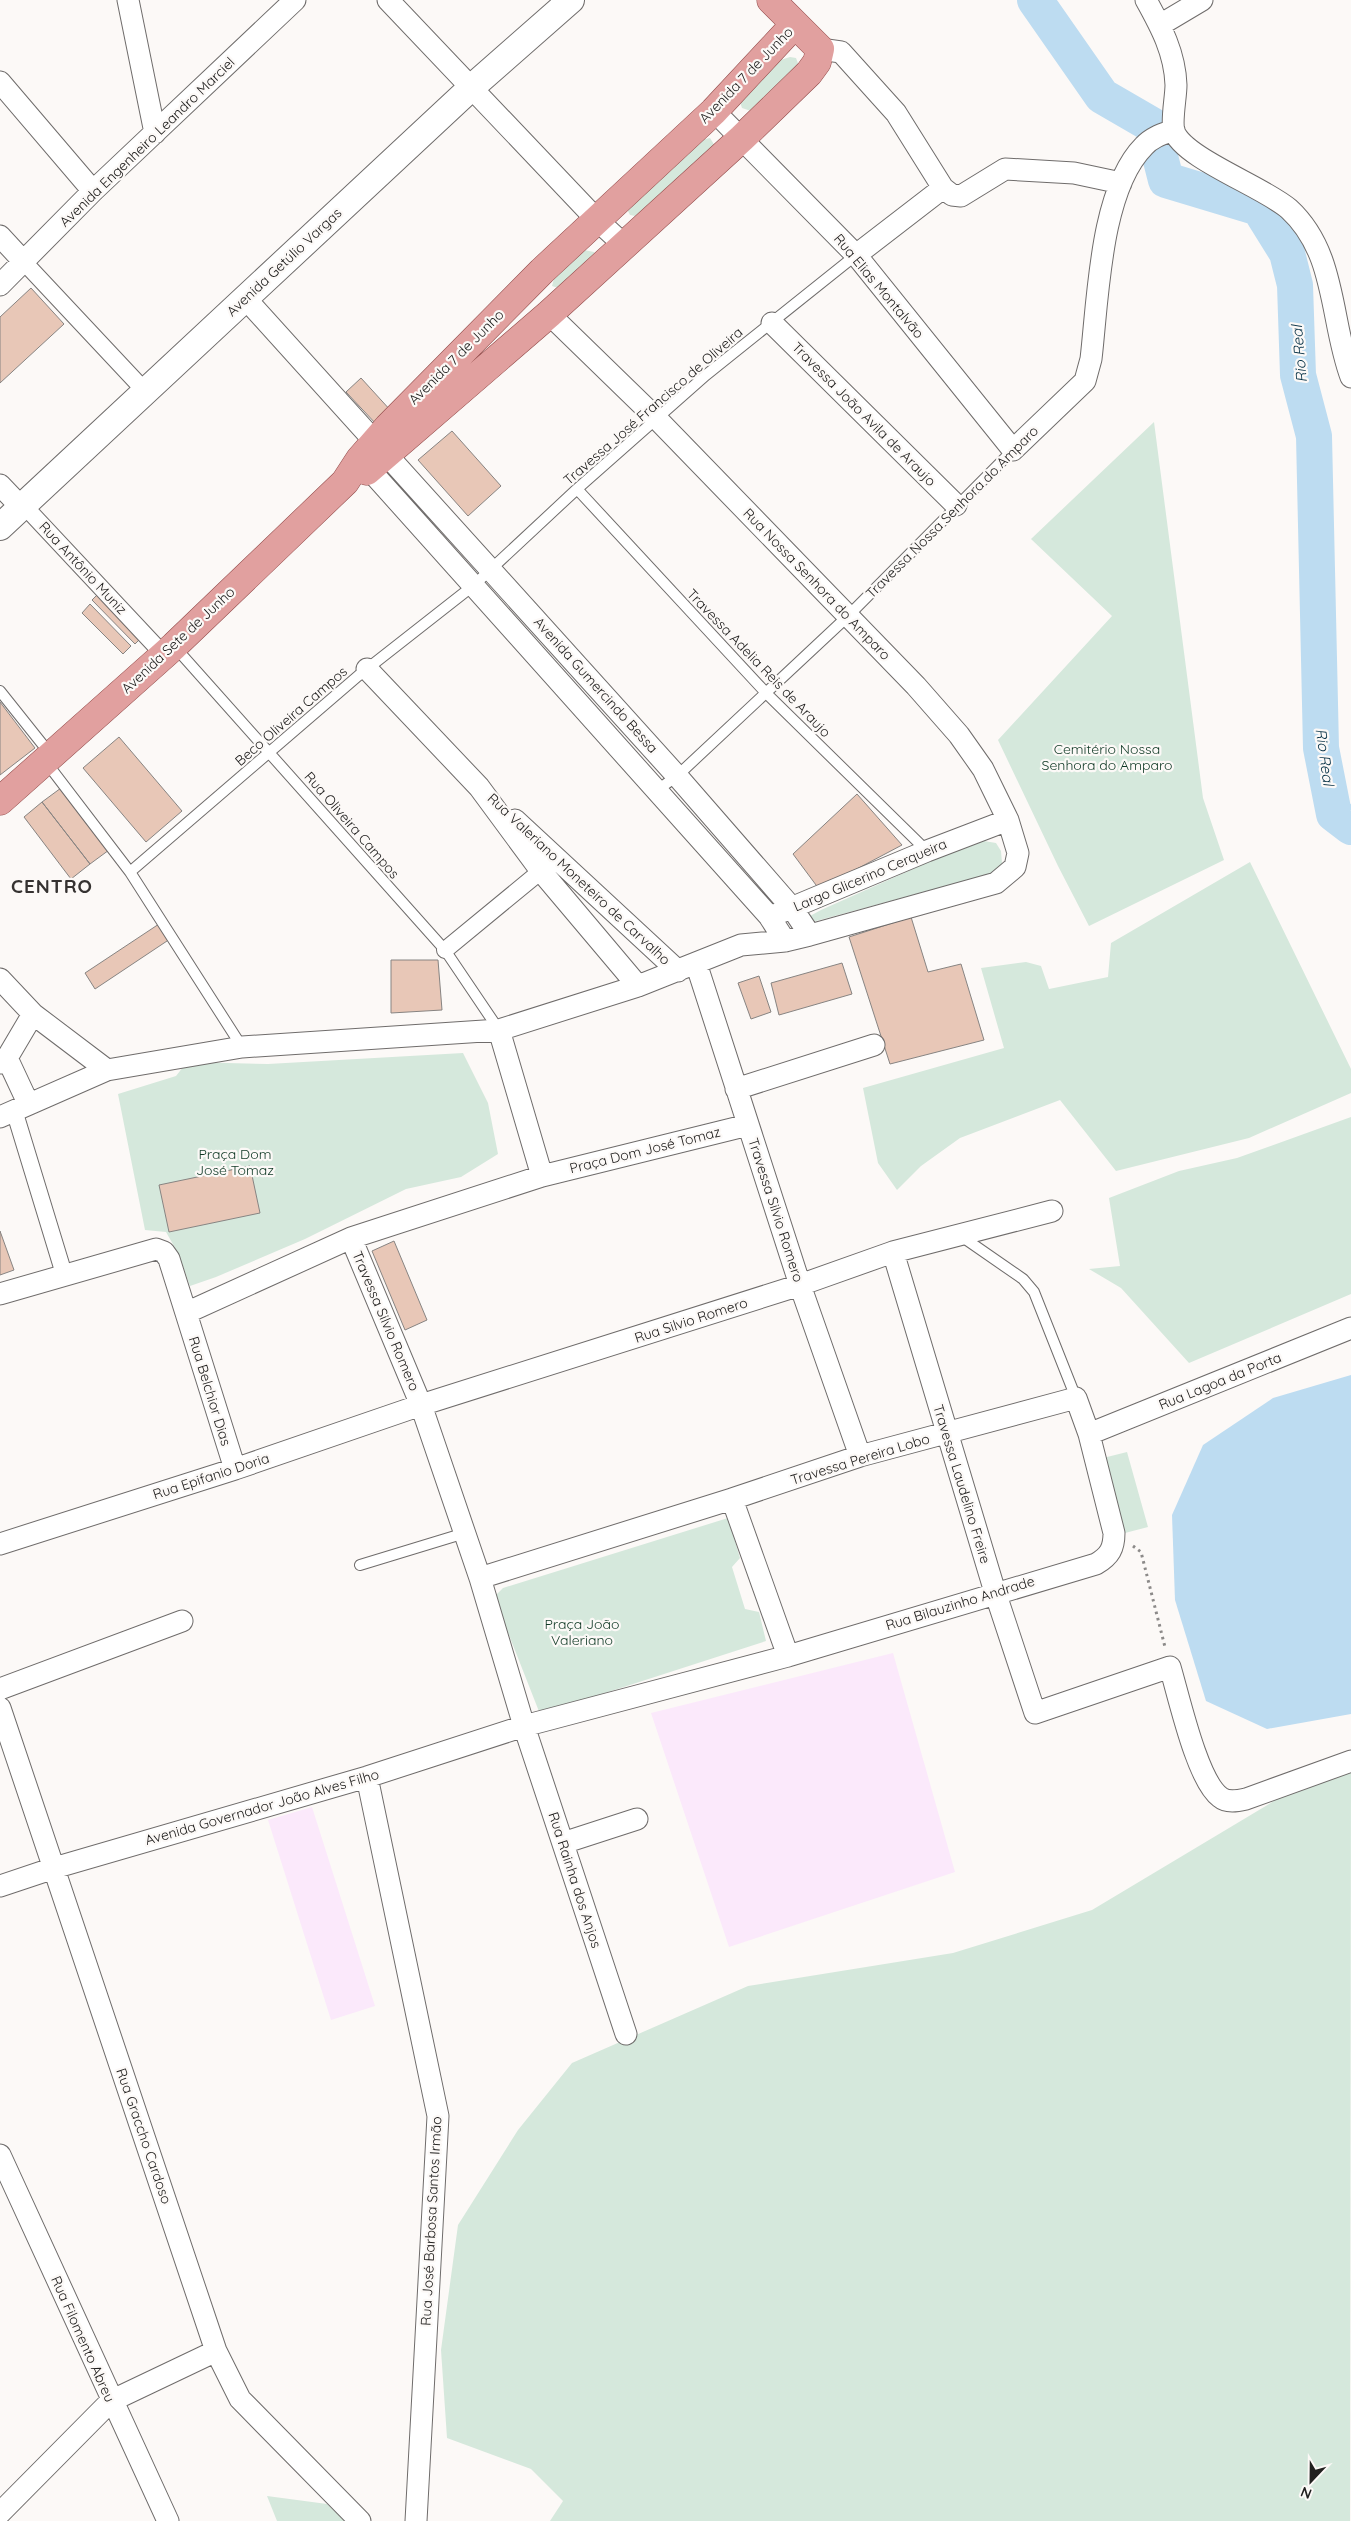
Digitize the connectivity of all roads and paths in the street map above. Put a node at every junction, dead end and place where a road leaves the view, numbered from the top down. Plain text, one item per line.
1 (128, 0) edge
2 (295, 0) edge
3 (388, 0) edge
4 (571, 0) edge
5 (771, 0) edge
6 (1146, 0) edge
7 (1202, 0) edge
8 (795, 24) junction
9 (1160, 25) junction
10 (820, 49) junction
11 (0, 82) edge
12 (472, 87) junction
13 (714, 111) junction
14 (1174, 130) junction
15 (155, 133) junction
16 (742, 138) junction
17 (1121, 184) junction
18 (943, 188) junction
19 (93, 191) junction
20 (597, 220) junction
21 (0, 236) edge
22 (624, 244) junction
23 (856, 256) junction
24 (24, 262) junction
25 (0, 285) edge
26 (245, 298) junction
27 (549, 314) junction
28 (772, 323) junction
29 (1351, 378) edge
30 (144, 390) junction
31 (656, 418) junction
32 (1013, 450) junction
33 (372, 456) junction
34 (345, 482) joint
35 (0, 485) edge
36 (577, 488) junction
37 (26, 503) junction
38 (956, 505) junction
39 (0, 527) edge
40 (492, 568) junction
41 (474, 585) junction
42 (848, 617) junction
43 (169, 650) junction
44 (367, 669) junction
45 (0, 691) edge
46 (766, 694) junction
47 (269, 752) junction
48 (48, 758) junction
49 (678, 776) junction
50 (479, 787) junction
51 (656, 791) junction
52 (2, 798) edge
53 (1008, 820) junction
54 (927, 851) junction
55 (541, 871) junction
56 (130, 872) junction
57 (996, 883) joint
58 (792, 908) junction
59 (769, 916) junction
60 (810, 935) junction
61 (785, 941) junction
62 (741, 945) junction
63 (445, 950) junction
64 (688, 967) junction
65 (0, 979) edge
66 (638, 986) junction
67 (32, 1014) junction
68 (499, 1030) junction
69 (874, 1045) dead end
70 (242, 1047) junction
71 (3, 1060) edge
72 (107, 1070) junction
73 (736, 1089) junction
74 (14, 1110) edge
75 (748, 1125) junction
76 (542, 1176) junction
77 (1052, 1211) dead end
78 (961, 1235) junction
79 (351, 1238) junction
80 (894, 1252) junction
81 (64, 1274) junction
82 (800, 1285) junction
83 (0, 1294) edge
84 (186, 1313) junction
85 (1351, 1328) edge
86 (1076, 1398) junction
87 (421, 1405) junction
88 (947, 1433) junction
89 (1089, 1434) junction
90 (860, 1456) junction
91 (235, 1469) junction
92 (732, 1499) junction
93 (464, 1533) junction
94 (1114, 1533) junction
95 (0, 1544) edge
96 (360, 1564) dead end
97 (480, 1578) junction
98 (995, 1592) junction
99 (182, 1621) dead end
100 (788, 1656) junction
101 (1170, 1667) junction
102 (0, 1689) edge
103 (0, 1708) edge
104 (524, 1726) junction
105 (1351, 1761) edge
106 (9, 1765) edge
107 (366, 1777) junction
108 (636, 1819) dead end
109 (563, 1843) junction
110 (54, 1868) junction
111 (0, 1886) edge
112 (626, 2034) dead end
113 (0, 2155) edge
114 (216, 2351) junction
115 (112, 2400) junction
116 (0, 2513) edge
117 (168, 2521) edge
118 (360, 2521) edge
119 (416, 2521) edge

1 - 15 street
2 - 15 street, Avenida Engenheiro Leandro Marciel
3 - 12 street
4 - 12 street, Avenida Getúlio Vargas
5 - 8 main road
6 - 9 street
7 - 9 street
8 - 10 main road, Avenida 7 de Junho
8 - 13 main road, Avenida 7 de Junho
9 - 14 street
10 - 16 main road, Avenida 7 de Junho
10 - 18 street
11 - 19 street
12 - 20 street
12 - 26 street, Avenida Getúlio Vargas
13 - 16 street, Rua Elias Montalvão
13 - 20 main road, Avenida 7 de Junho
14 - 17 street, Travessa Nossa Senhora do Amparo
14 - 29 street
15 - 19 street, Avenida Engenheiro Leandro Marciel
16 - 22 main road, Avenida 7 de Junho
16 - 23 street, Rua Elias Montalvão
17 - 18 street
17 - 32 street, Travessa Nossa Senhora do Amparo
18 - 23 street
19 - 24 street, Avenida Engenheiro Leandro Marciel
20 - 22 street
20 - 33 main road, Avenida 7 de Junho
21 - 24 street
22 - 27 main road, Avenida 7 de Junho
23 - 28 lane, Travessa José Francisco de Oliveira
23 - 32 street, Rua Elias Montalvão
24 - 25 street, Avenida Engenheiro Leandro Marciel
24 - 30 street
26 - 30 street, Avenida Getúlio Vargas
26 - 33 street
27 - 31 street, Rua Nossa Senhora do Amparo
27 - 33 main road, Avenida 7 de Junho
28 - 31 lane, Travessa José Francisco de Oliveira
28 - 38 street, Travessa João Avila de Araujo
30 - 37 street, Avenida Getúlio Vargas
31 - 36 lane, Travessa José Francisco de Oliveira
31 - 42 street, Rua Nossa Senhora do Amparo
32 - 38 lane, Travessa Nossa Senhora do Amparo
33 - 34 main road, Avenida 7 de Junho
33 - 40 street, Avenida Gumercindo Bessa
33 - 41 street, Avenida Gumercindo Bessa
34 - 43 main road, Avenida Sete de Junho
35 - 37 street, Rua Antônio Muniz
36 - 40 lane, Travessa José Francisco de Oliveira
36 - 46 lane, Travessa Adelia Reis de Araujo
37 - 39 street, Avenida Getúlio Vargas
37 - 43 street, Rua Antônio Muniz
38 - 42 lane, Travessa Nossa Senhora do Amparo
40 - 41 lane, Travessa José Francisco de Oliveira
40 - 49 street, Avenida Gumercindo Bessa
41 - 44 lane, Beco Oliveira Campos
41 - 51 street, Avenida Gumercindo Bessa
42 - 46 lane, Travessa Nossa Senhora do Amparo
42 - 53 street, Rua Nossa Senhora do Amparo
43 - 47 lane, Rua Oliveira Campos
43 - 48 main road, Avenida Sete de Junho
44 - 47 lane, Beco Oliveira Campos
44 - 50 street, Rua Valeriano Moneteiro de Carvalho
45 - 48 lane
46 - 49 lane, Travessa Nossa Senhora do Amparo
46 - 54 lane, Travessa Adelia Reis de Araujo
47 - 56 lane, Beco Oliveira Campos
47 - 63 lane, Rua Oliveira Campos
48 - 52 main road, Avenida Sete de Junho
48 - 56 lane
49 - 51 lane, Travessa Nossa Senhora do Amparo
49 - 58 street, Avenida Gumercindo Bessa
50 - 55 street, Rua Valeriano Moneteiro de Carvalho
50 - 64 street, Rua Valeriano Moneteiro de Carvalho
51 - 59 street, Avenida Gumercindo Bessa
53 - 54 street, Largo Glicerino Cerqueira
53 - 57 street, Rua Nossa Senhora do Amparo
54 - 58 street, Largo Glicerino Cerqueira
55 - 63 street
55 - 66 street, Rua Valeriano Moneteiro de Carvalho
56 - 70 lane
57 - 60 street, Largo Glicerino Cerqueira
58 - 59 street, Largo Glicerino Cerqueira
58 - 60 street, Avenida Gumercindo Bessa
59 - 61 street, Avenida Gumercindo Bessa
59 - 62 street, Largo Glicerino Cerqueira
60 - 61 street, Largo Glicerino Cerqueira
61 - 62 street, Largo Glicerino Cerqueira
62 - 64 street, Largo Glicerino Cerqueira
63 - 68 lane, Rua Oliveira Campos
64 - 66 street, Largo Glicerino Cerqueira
64 - 73 street, Travessa Silvio Romero
65 - 67 street
66 - 68 street, Largo Glicerino Cerqueira
67 - 71 street
67 - 72 street
68 - 70 street
68 - 76 street
69 - 73 street
70 - 72 street
71 - 74 street
72 - 74 street
73 - 75 street, Travessa Silvio Romero
74 - 81 street
75 - 76 street, Praça Dom José Tomaz
75 - 82 street, Travessa Silvio Romero
76 - 79 street, Praça Dom José Tomaz
77 - 78 street, Rua Silvio Romero
78 - 80 street, Rua Silvio Romero
78 - 86 lane
79 - 84 street, Praça Dom José Tomaz
79 - 87 street, Travessa Silvio Romero
80 - 82 street, Rua Silvio Romero
80 - 88 street, Travessa Laudelino Freire
81 - 83 street
81 - 84 street
82 - 87 street, Rua Silvio Romero
82 - 90 street, Travessa Silvio Romero
84 - 91 street, Rua Belchior Dias
85 - 89 street, Rua Lagoa da Porta
86 - 88 street, Travessa Pereira Lobo
86 - 89 street
87 - 91 street, Rua Epifanio Doria
87 - 93 street
88 - 90 street, Travessa Pereira Lobo
88 - 98 street, Travessa Laudelino Freire
89 - 94 street
90 - 92 street, Travessa Pereira Lobo
91 - 95 street, Rua Epifanio Doria
92 - 97 street
92 - 100 street
93 - 96 lane
93 - 97 street
94 - 98 street, Rua Bilauzinho Andrade
94 - 101 path
97 - 104 street
98 - 100 street, Rua Bilauzinho Andrade
98 - 101 street, Travessa Laudelino Freire
99 - 102 street
100 - 104 street
101 - 105 street
103 - 106 street, Rua Graccho Cardoso
104 - 107 street, Avenida Governador João Alves Filho
104 - 109 street, Rua Rainha dos Anjos
106 - 110 street, Rua Graccho Cardoso
107 - 110 street, Avenida Governador João Alves Filho
107 - 119 street, Rua José Barbosa Santos Irmão
108 - 109 street
109 - 112 street, Rua Rainha dos Anjos
110 - 111 street, Avenida Governador João Alves Filho
110 - 114 street, Rua Graccho Cardoso
113 - 115 street, Rua Filomento Abreu
114 - 115 street
114 - 118 street, Rua Graccho Cardoso
115 - 116 street
115 - 117 street, Rua Filomento Abreu

